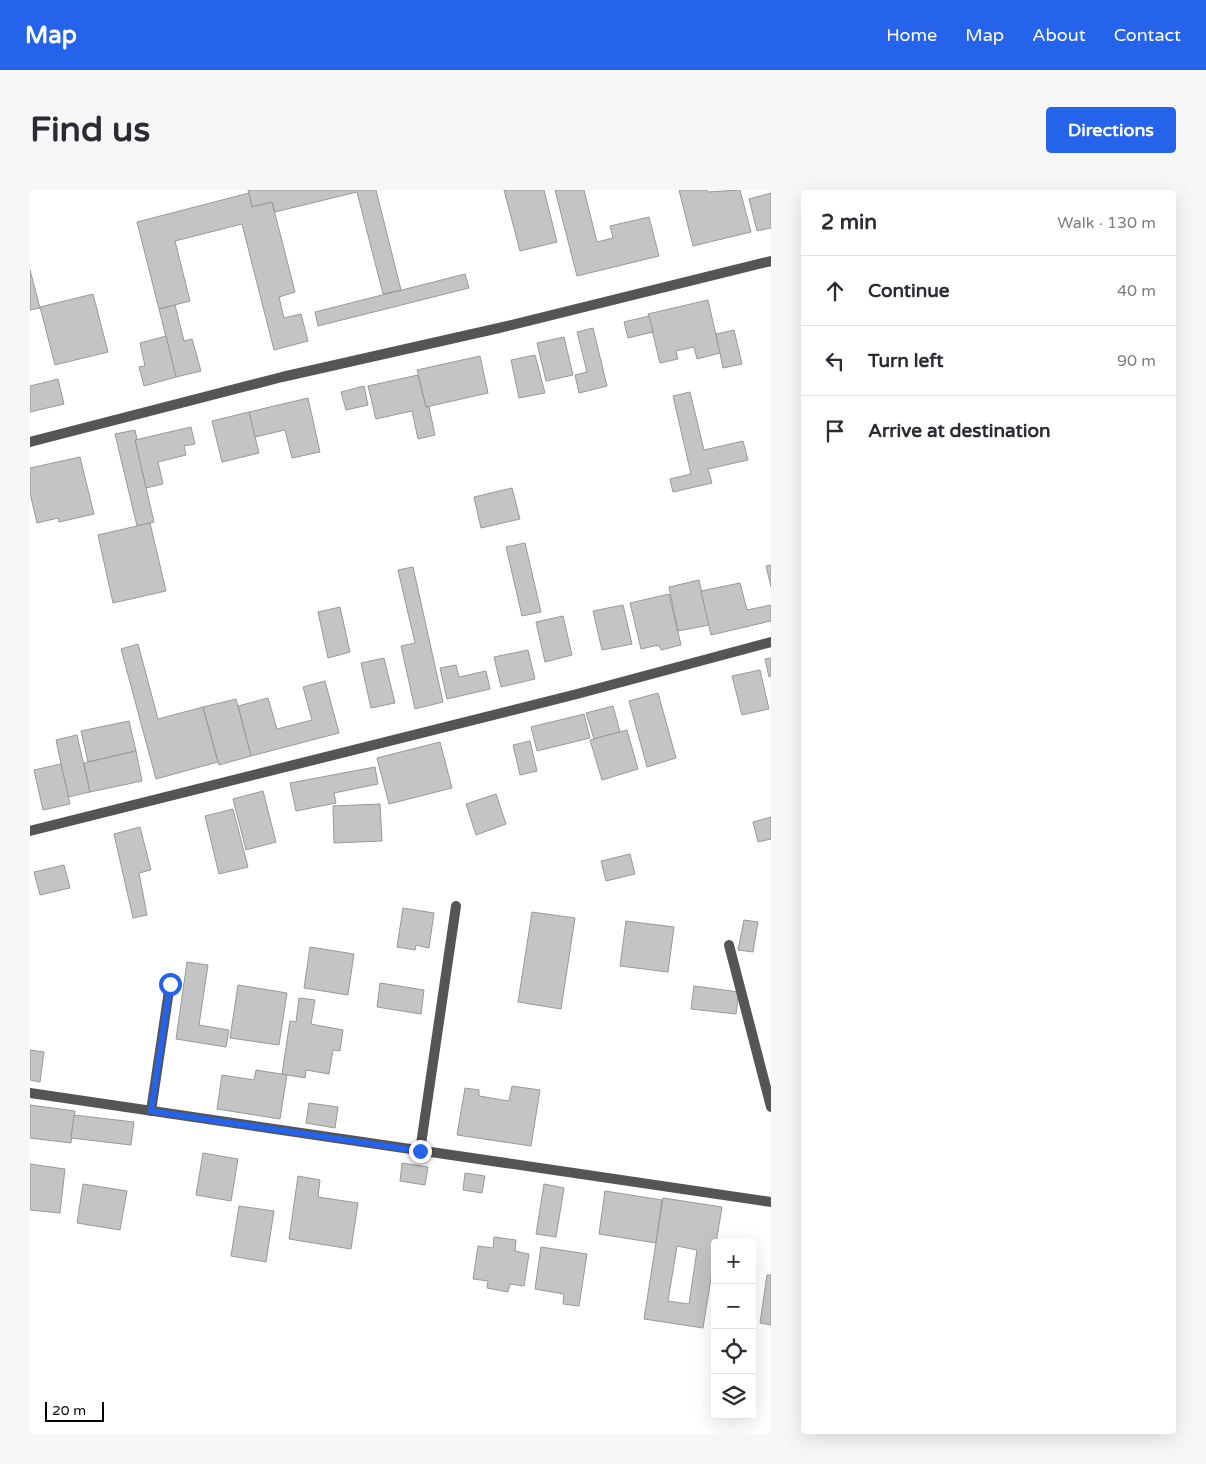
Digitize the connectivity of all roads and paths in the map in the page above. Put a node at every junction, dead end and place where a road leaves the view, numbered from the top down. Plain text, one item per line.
1 (771, 261) edge
2 (30, 442) edge
3 (771, 642) edge
4 (30, 831) edge
5 (456, 906) dead end
6 (729, 945) dead end
7 (170, 984) dead end
8 (30, 1094) edge
9 (771, 1108) edge
10 (151, 1111) junction
11 (420, 1151) junction
12 (771, 1202) edge

1 - 2 street
3 - 4 street
5 - 11 street
6 - 9 street
7 - 10 street
8 - 10 street
10 - 11 street
11 - 12 street

